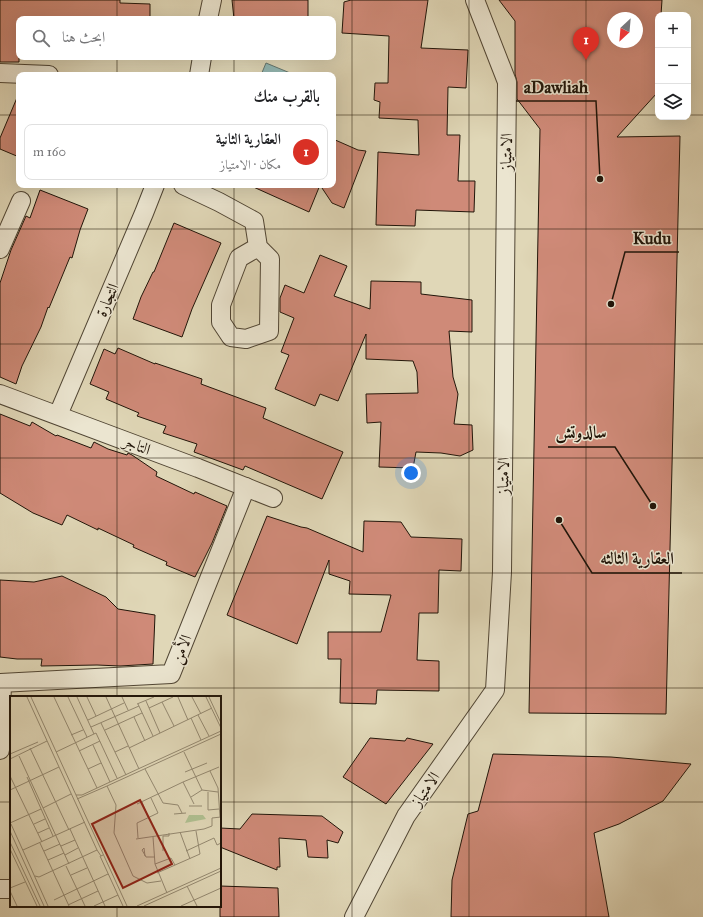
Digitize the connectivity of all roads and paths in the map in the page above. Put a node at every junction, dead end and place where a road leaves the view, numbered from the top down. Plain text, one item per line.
1 (212, 0) edge
2 (475, 0) edge
3 (209, 16) edge
4 (202, 60) edge
5 (200, 72) edge
6 (0, 73) edge
7 (16, 74) edge
8 (154, 188) edge
9 (190, 188) edge
10 (21, 201) dead end
11 (258, 247) junction
12 (0, 249) edge
13 (0, 394) edge
14 (58, 415) junction
15 (246, 487) junction
16 (273, 498) dead end
17 (1, 683) edge
18 (0, 750) edge
19 (0, 888) edge
20 (10, 889) edge
21 (354, 917) edge

1 - 3 street
2 - 21 street, الامتياز
4 - 5 street
6 - 7 street
8 - 14 street, التجارة
9 - 11 street
10 - 12 street
11 - 11 street
13 - 14 street, التاجر
14 - 15 street, التاجر
15 - 16 street, التاجر
15 - 17 street, الأمن
17 - 18 street
19 - 20 street

